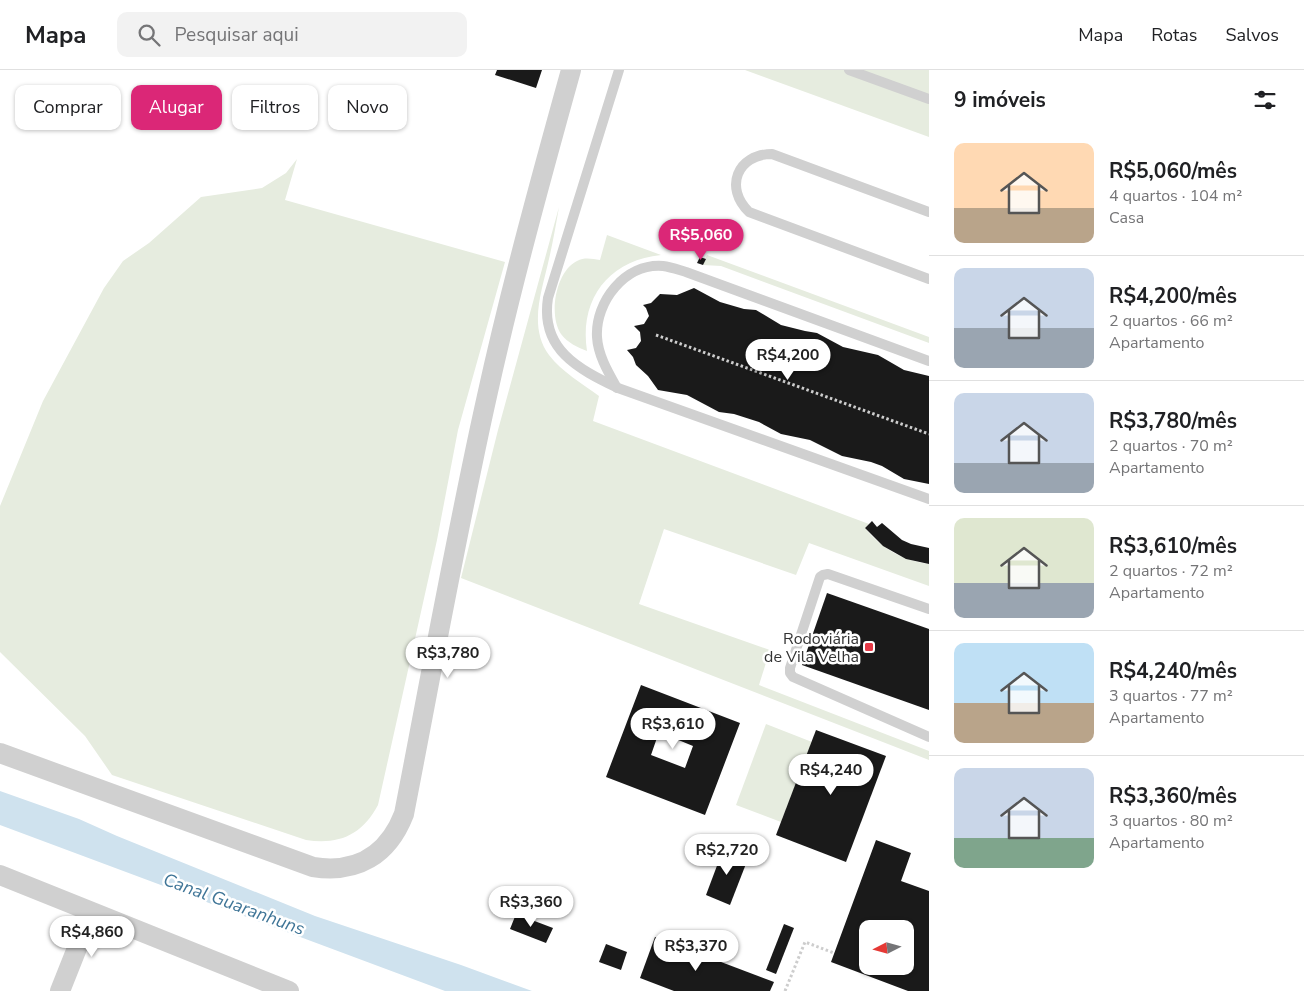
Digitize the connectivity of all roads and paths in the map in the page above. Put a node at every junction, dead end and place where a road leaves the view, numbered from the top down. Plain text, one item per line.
1 (571, 70) edge
2 (619, 70) edge
3 (848, 70) edge
4 (929, 99) edge
5 (929, 212) edge
6 (929, 279) edge
7 (656, 335) dead end
8 (929, 361) edge
9 (618, 388) junction
10 (929, 434) edge
11 (929, 499) edge
12 (929, 609) edge
13 (929, 737) edge
14 (0, 753) edge
15 (0, 875) edge
16 (91, 913) junction
17 (834, 953) dead end
18 (60, 991) edge
19 (289, 991) edge
20 (785, 991) edge

1 - 14 street
2 - 9 lane
3 - 4 lane
5 - 6 lane
7 - 10 path
8 - 9 lane
9 - 11 lane
12 - 13 lane
15 - 16 street
16 - 18 street
16 - 19 street
17 - 20 path

